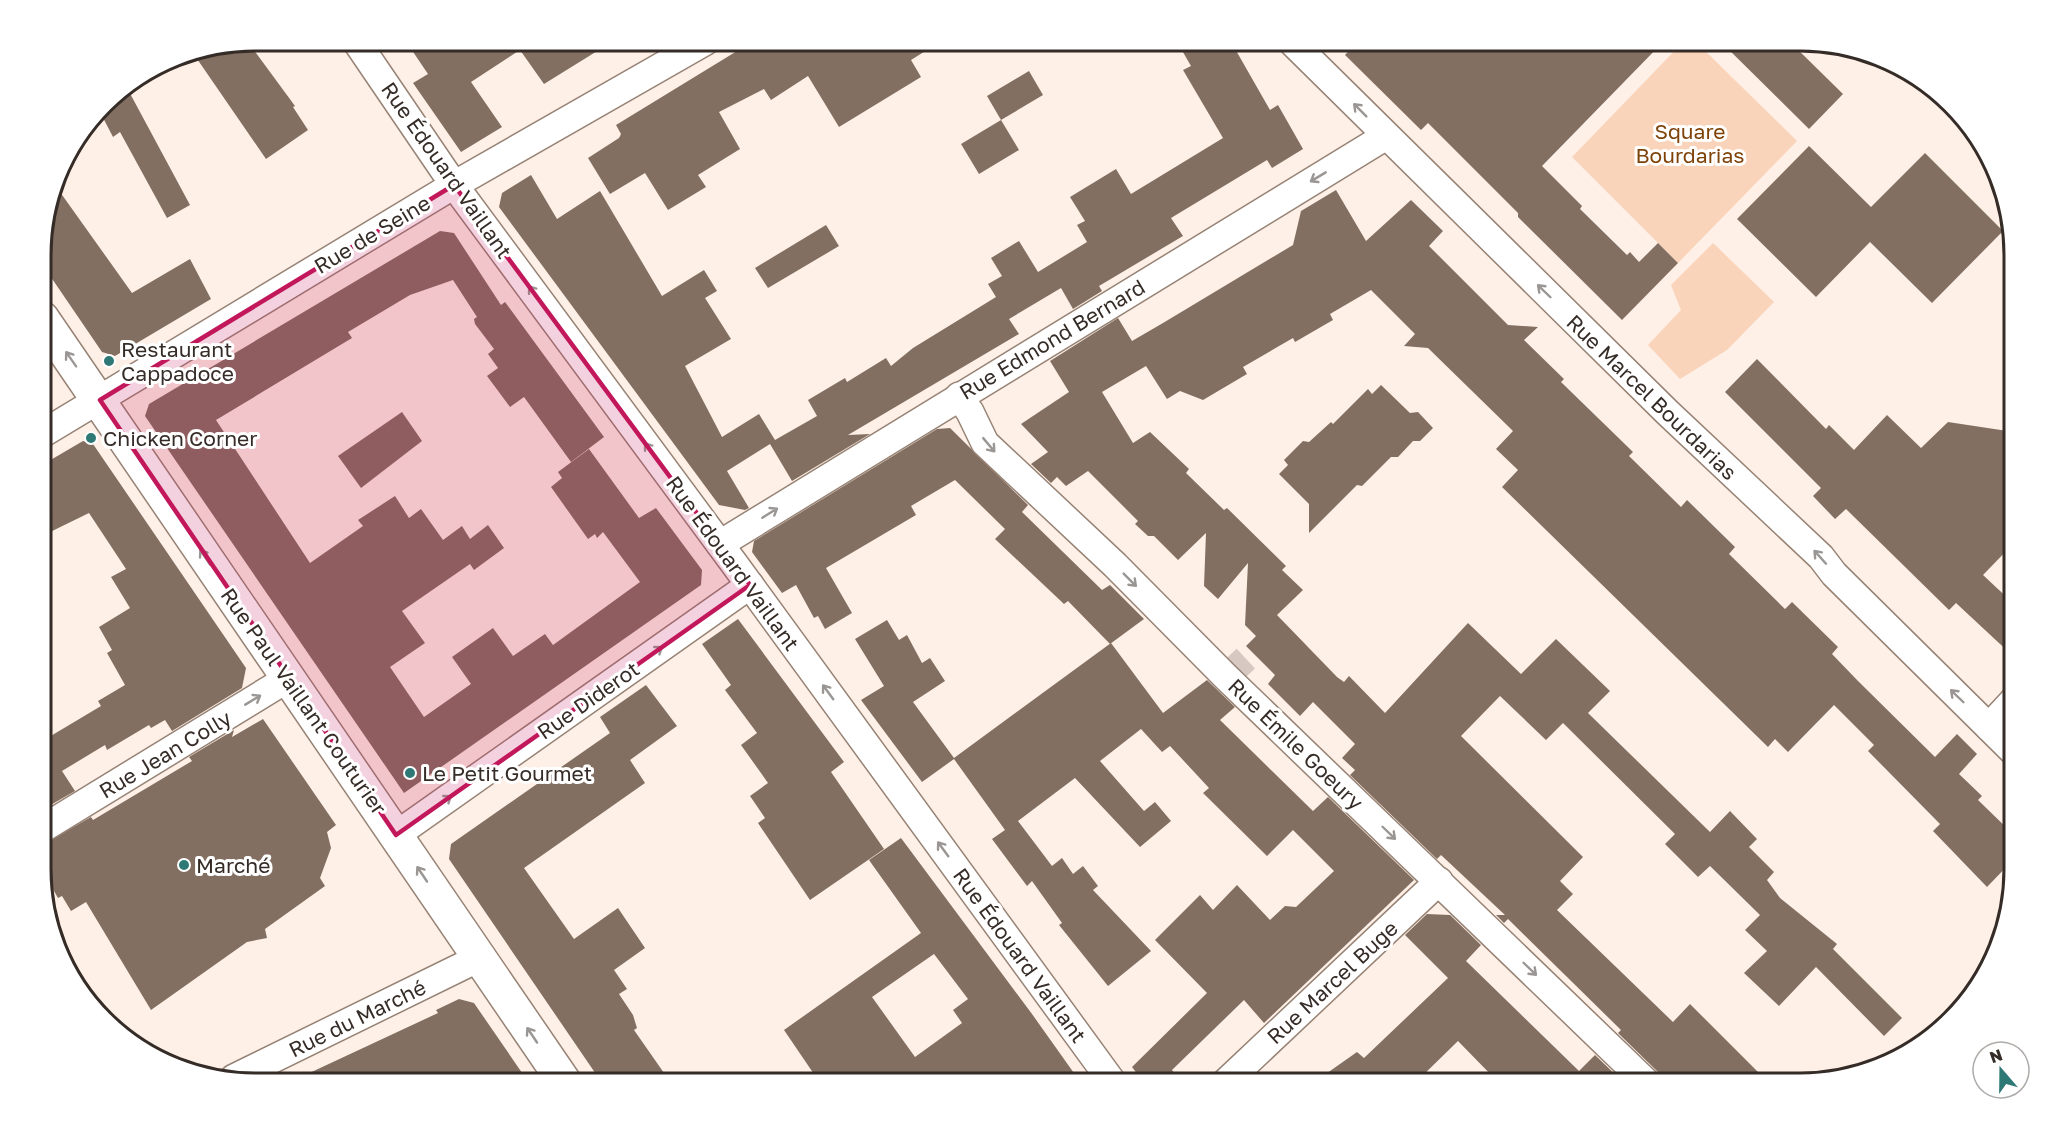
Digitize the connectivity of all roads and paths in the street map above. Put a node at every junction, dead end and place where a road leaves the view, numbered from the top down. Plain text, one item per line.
1 (363, 51) edge
2 (687, 51) edge
3 (1303, 51) edge
4 (1386, 136) junction
5 (454, 185) junction
6 (51, 331) edge
7 (959, 396) junction
8 (100, 400) junction
9 (51, 429) edge
10 (720, 544) junction
11 (750, 585) junction
12 (287, 679) junction
13 (2004, 711) edge
14 (1989, 727) junction
15 (2004, 742) edge
16 (51, 823) edge
17 (396, 835) junction
18 (1439, 881) junction
19 (479, 958) junction
20 (244, 1073) edge
21 (558, 1073) edge
22 (1106, 1073) edge
23 (1236, 1073) edge
24 (1637, 1073) edge

1 - 5 street, Rue Édouard Vaillant
2 - 5 street, Rue de Seine
4 -> 3 street, Rue Marcel Bourdarias
4 -> 7 street, Rue Edmond Bernard
14 -> 4 street, Rue Marcel Bourdarias
5 - 8 street, Rue de Seine
10 -> 5 street, Rue Édouard Vaillant
8 -> 6 street, Rue Paul Vaillant Couturier
10 -> 7 street, Rue Edmond Bernard
7 -> 18 street, Rue Émile Goeury
8 - 9 street, Rue de Seine
12 -> 8 street, Rue Paul Vaillant Couturier
10 - 11 street, Rue Édouard Vaillant
17 -> 11 street, Rue Diderot
22 -> 11 street, Rue Édouard Vaillant
16 -> 12 street, Rue Jean Colly
12 - 17 street, Rue Paul Vaillant Couturier
13 - 14 street
14 - 15 street, Rue Marcel Bourdarias
19 -> 17 street, Rue Paul Vaillant Couturier
18 - 23 street, Rue Marcel Buge
18 -> 24 street, Rue Émile Goeury
19 - 20 street, Rue du Marché
21 -> 19 street, Rue Paul Vaillant Couturier

